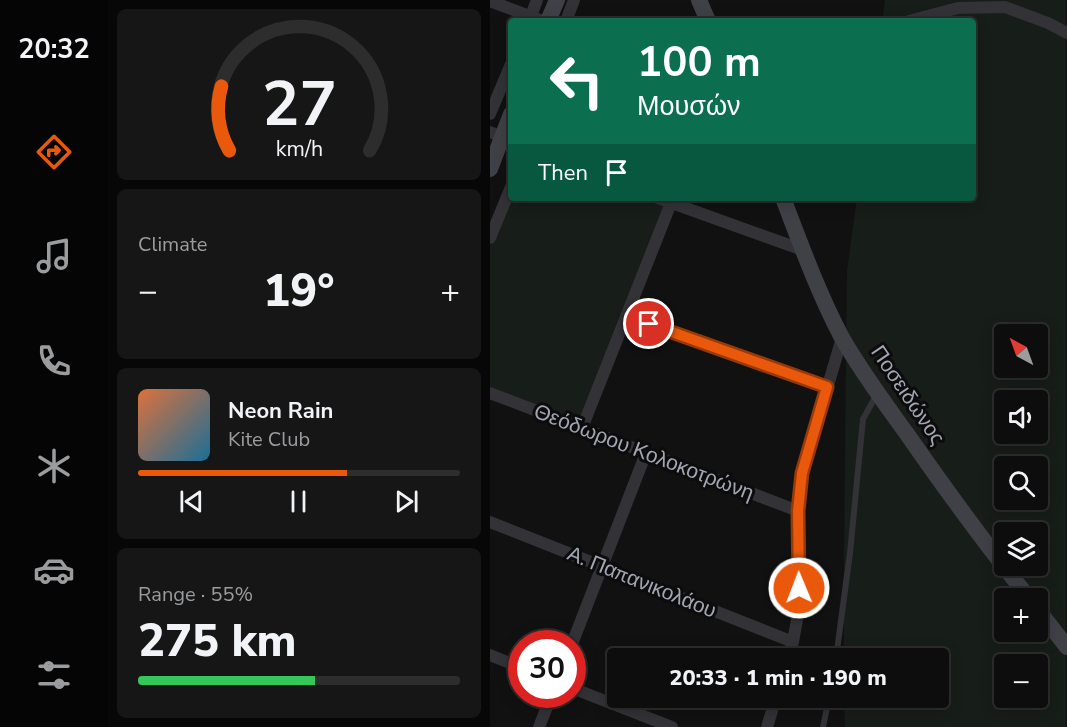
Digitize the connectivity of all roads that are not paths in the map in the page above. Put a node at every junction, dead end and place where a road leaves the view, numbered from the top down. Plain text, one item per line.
1 (537, 0) edge
2 (557, 0) edge
3 (574, 0) edge
4 (699, 0) edge
5 (490, 1) edge
6 (529, 18) edge
7 (534, 18) edge
8 (549, 18) edge
9 (567, 18) edge
10 (707, 18) edge
11 (920, 18) edge
12 (1066, 33) edge
13 (508, 71) edge
14 (490, 114) edge
15 (508, 121) edge
16 (501, 137) edge
17 (490, 169) edge
18 (508, 194) edge
19 (666, 201) edge
20 (784, 201) edge
21 (671, 203) junction
22 (490, 238) edge
23 (803, 250) junction
24 (627, 316) junction
25 (842, 338) junction
26 (827, 387) junction
27 (490, 393) edge
28 (878, 393) junction
29 (582, 428) junction
30 (646, 453) junction
31 (798, 511) junction
32 (490, 522) edge
33 (602, 566) junction
34 (1021, 588) edge
35 (1048, 623) edge
36 (577, 630) edge
37 (793, 642) junction
38 (1066, 646) edge
39 (791, 648) edge
40 (837, 648) edge
41 (490, 655) edge
42 (508, 662) edge
43 (586, 693) edge
44 (546, 708) edge
45 (773, 708) edge
46 (827, 708) edge
47 (539, 727) edge
48 (672, 727) edge
49 (767, 727) edge
50 (823, 727) edge

1 - 7 street
2 - 8 street
3 - 9 street
4 - 10 street
5 - 6 street
11 - 12 street
13 - 14 street
15 - 16 street
16 - 17 street
18 - 22 street
19 - 21 street
20 - 23 street, Ποσειδώνος
21 - 23 street
21 - 24 street
23 - 25 street, Ποσειδώνος
24 - 26 street
24 - 29 street
25 - 26 street
25 - 28 street, Ποσειδώνος
26 - 31 street
27 - 29 street, Θεόδωρου Κολοκοτρώνη
28 - 34 street, Ποσειδώνος
28 - 40 lane
29 - 30 street, Θεόδωρου Κολοκοτρώνη
30 - 31 street, Θεόδωρου Κολοκοτρώνη
30 - 33 street
31 - 37 street
32 - 33 street, Α. Παπανικολάου
33 - 36 street
33 - 37 street, Α. Παπανικολάου
35 - 38 street
37 - 39 street
41 - 42 street
43 - 48 street
44 - 47 street
45 - 49 street
46 - 50 lane

